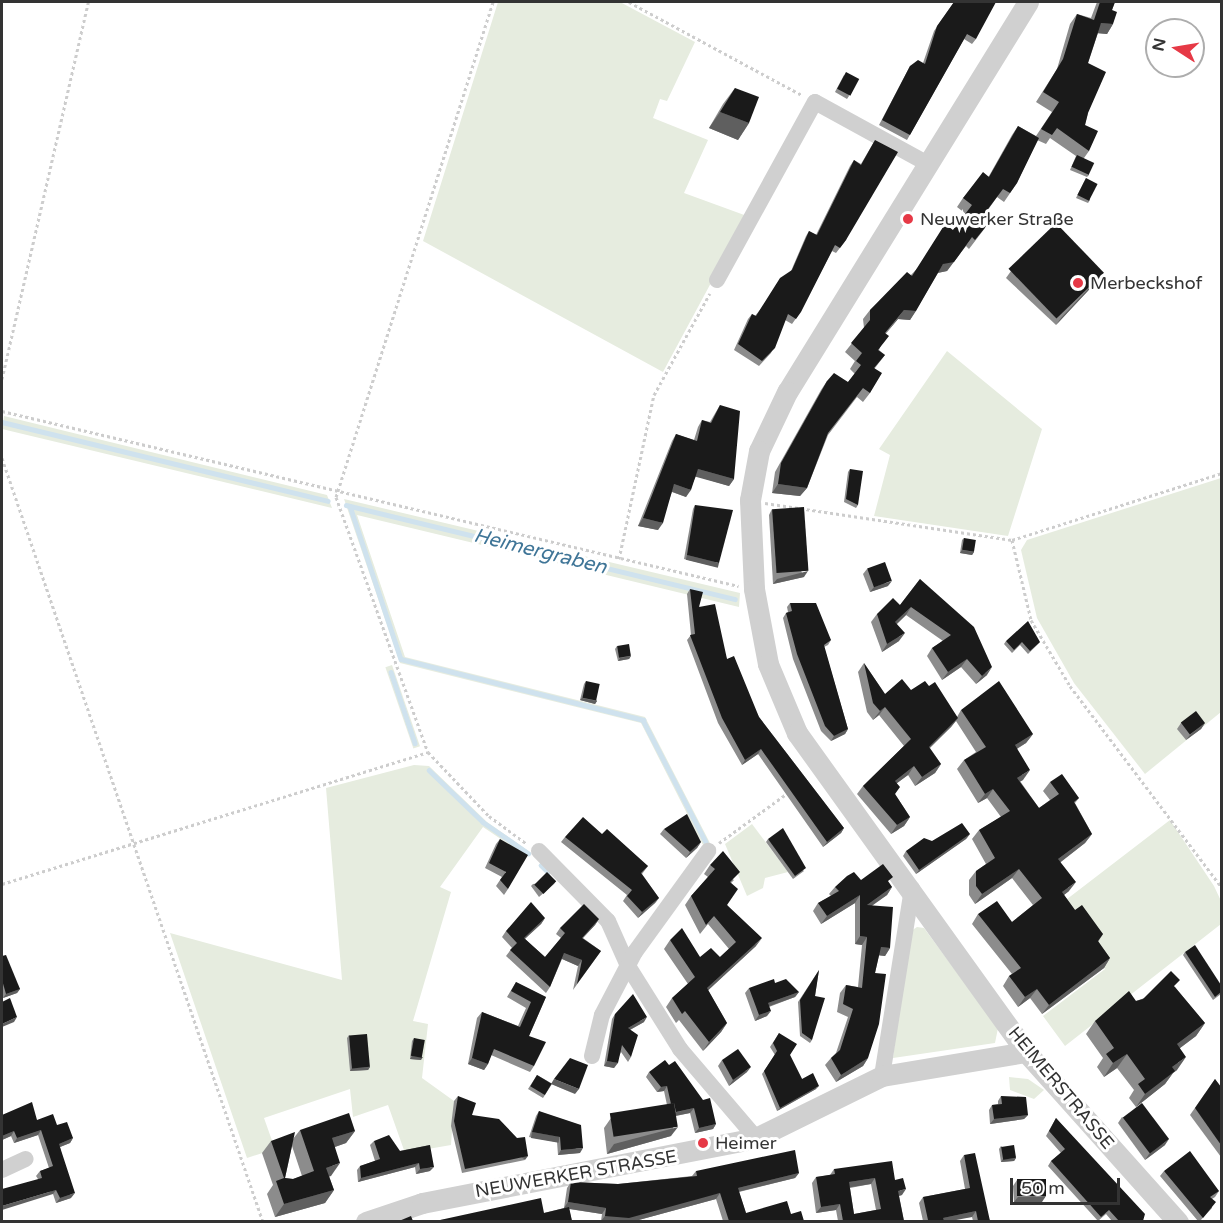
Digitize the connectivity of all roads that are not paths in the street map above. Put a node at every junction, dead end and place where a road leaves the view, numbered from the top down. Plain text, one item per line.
1 (1028, 2) edge
2 (930, 165) junction
3 (717, 280) road end
4 (708, 851) road end
5 (539, 852) road end
6 (912, 888) junction
7 (628, 966) junction
8 (1026, 1052) junction
9 (592, 1056) dead end
10 (882, 1076) junction
11 (756, 1138) junction
12 (26, 1159) dead end
13 (2, 1170) edge
14 (366, 1221) edge
15 (1178, 1221) edge

1 - 2 street
2 - 3 street
2 - 6 street
4 - 7 street
5 - 7 street
6 - 8 street, HEIMERSTRASSE
6 - 10 street
7 - 9 street
7 - 11 street
8 - 10 street, NEUWERKER STRASSE
8 - 15 street, HEIMERSTRASSE
10 - 11 street, NEUWERKER STRASSE
11 - 14 street, NEUWERKER STRASSE
12 - 13 street

